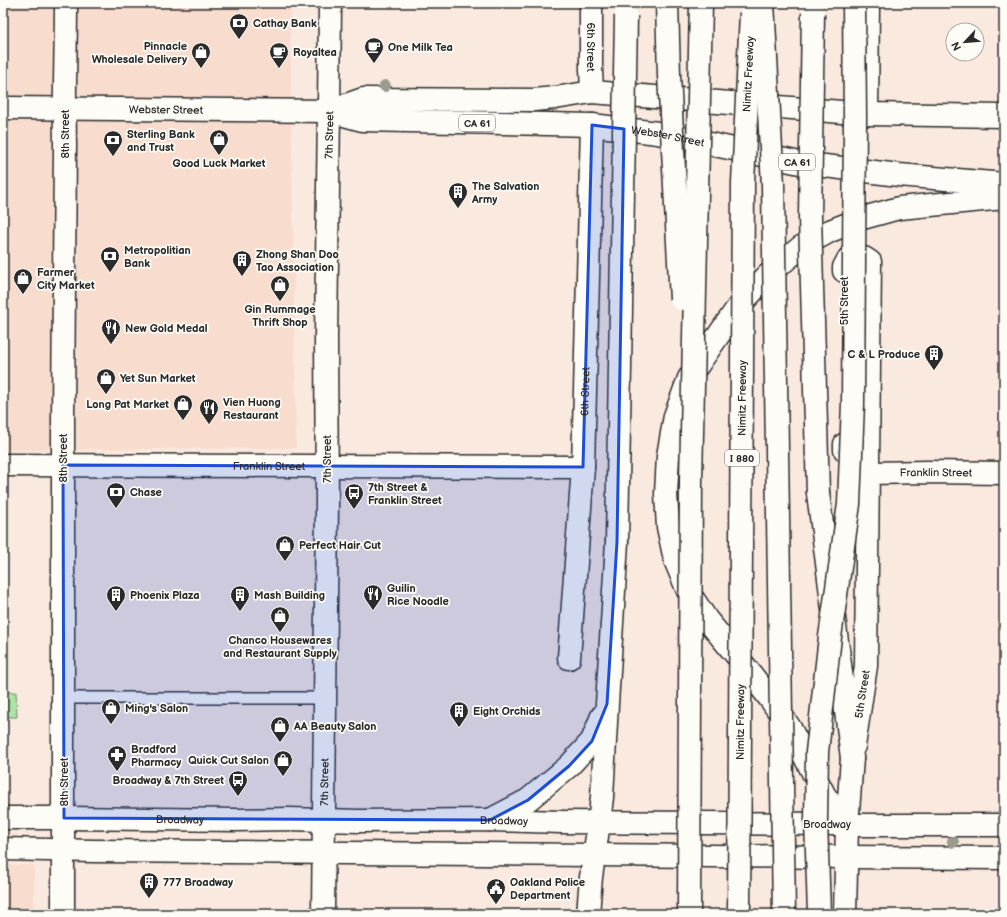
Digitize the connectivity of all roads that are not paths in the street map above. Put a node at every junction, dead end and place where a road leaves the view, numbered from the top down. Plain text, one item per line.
1 (66, 3) edge
2 (330, 3) edge
3 (591, 3) edge
4 (667, 3) edge
5 (700, 3) edge
6 (751, 3) edge
7 (763, 3) edge
8 (843, 3) edge
9 (854, 3) edge
10 (868, 3) edge
11 (814, 6) edge
12 (626, 7) edge
13 (592, 92) junction
14 (3, 108) edge
15 (64, 109) junction
16 (329, 111) junction
17 (844, 112) junction
18 (867, 114) junction
19 (1004, 116) edge
20 (592, 126) junction
21 (1004, 184) edge
22 (1004, 198) edge
23 (3, 465) edge
24 (63, 465) junction
25 (327, 466) junction
26 (583, 467) junction
27 (868, 473) junction
28 (1004, 473) edge
29 (690, 480) junction
30 (569, 658) dead end
31 (63, 698) junction
32 (325, 698) junction
33 (607, 704) junction
34 (852, 758) junction
35 (3, 818) edge
36 (64, 818) junction
37 (490, 820) junction
38 (324, 821) junction
39 (599, 822) junction
40 (846, 824) junction
41 (1004, 825) edge
42 (3, 849) edge
43 (64, 850) junction
44 (323, 852) junction
45 (595, 855) junction
46 (846, 857) junction
47 (1004, 858) edge
48 (63, 914) edge
49 (323, 914) edge
50 (588, 914) edge
51 (689, 914) edge
52 (740, 914) edge
53 (784, 914) edge
54 (819, 914) edge
55 (845, 914) edge

1 - 15 main road, 8th Street
2 - 16 main road, 7th Street
3 - 13 main road, 6th Street
4 - 29 main road, bridge
5 - 29 main road, bridge
6 - 52 main road, Nimitz Freeway / I 880, bridge
7 - 53 main road, bridge
8 - 17 main road
9 - 54 main road, bridge
10 - 18 main road
11 - 34 main road, bridge
12 - 33 main road, bridge
13 - 16 main road, Webster Street
13 - 17 main road, Webster Street
14 - 15 main road, Webster Street
15 - 16 main road, Webster Street
15 - 24 main road, 8th Street
16 - 20 main road, Webster Street / CA 61
16 - 25 main road, 7th Street
17 - 18 main road, Webster Street
18 - 19 main road, Webster Street
20 - 21 main road, Webster Street / CA 61
20 - 26 main road, 6th Street
22 - 40 main road
23 - 24 main road, Franklin Street
24 - 25 main road, Franklin Street
24 - 31 main road, 8th Street
25 - 26 main road, Franklin Street
25 - 32 main road, 7th Street
26 - 30 main road, 6th Street
27 - 27 main road, 5th Street
27 - 28 main road, Franklin Street
27 - 34 main road, 5th Street
29 - 51 main road, bridge
31 - 32 lane
31 - 36 main road, 8th Street
32 - 38 main road, 7th Street
33 - 37 main road
33 - 39 main road
34 - 40 main road, 5th Street
35 - 36 main road, Broadway
36 - 38 main road, Broadway
36 - 43 main road, 8th Street
37 - 38 main road, Broadway
37 - 39 main road, Broadway
38 - 44 main road, 7th Street
39 - 40 main road, Broadway
39 - 45 main road
40 - 41 main road, Broadway
40 - 46 main road, 5th Street
42 - 43 main road
43 - 44 main road
43 - 48 main road, 8th Street
44 - 45 main road
44 - 49 main road, 7th Street
45 - 46 main road
45 - 50 main road
46 - 47 main road
46 - 55 main road, 5th Street

